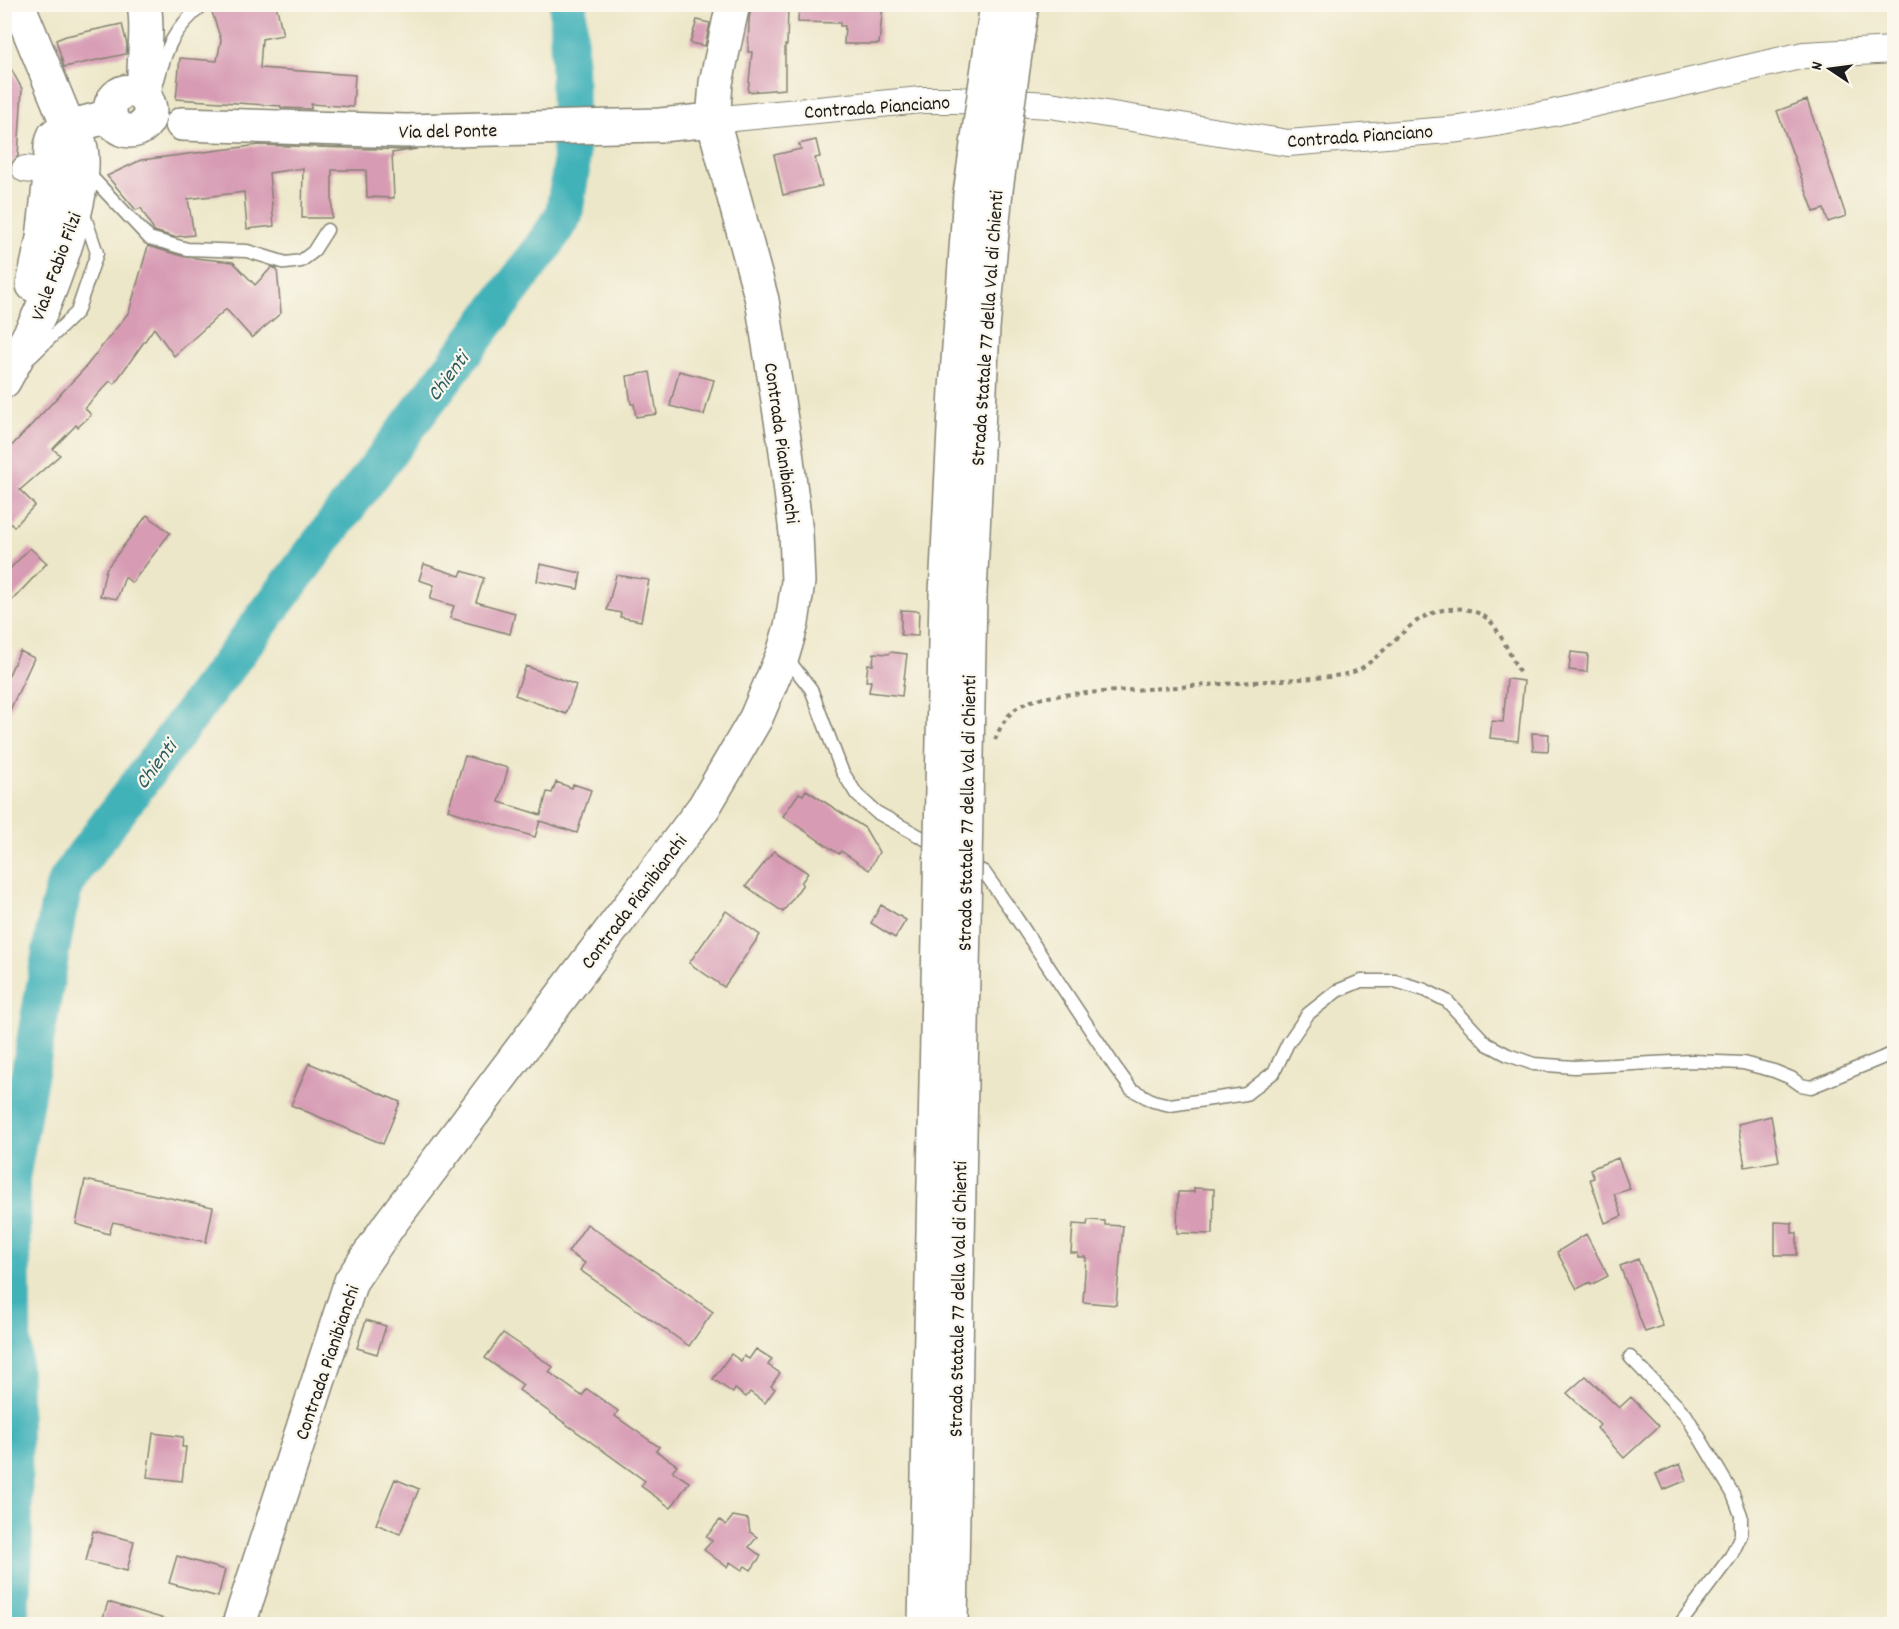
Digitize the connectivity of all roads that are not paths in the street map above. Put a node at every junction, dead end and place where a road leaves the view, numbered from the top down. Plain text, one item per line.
1 (18, 4) edge
2 (144, 4) edge
3 (204, 4) edge
4 (733, 4) edge
5 (997, 4) edge
6 (1022, 4) edge
7 (1894, 50) edge
8 (55, 91) junction
9 (132, 109) junction
10 (713, 120) junction
11 (69, 128) junction
12 (29, 171) edge
13 (80, 185) junction
14 (327, 230) dead end
15 (4, 381) edge
16 (783, 654) junction
17 (1894, 1053) edge
18 (1630, 1357) dead end
19 (239, 1624) edge
20 (925, 1624) edge
21 (951, 1624) edge
22 (1680, 1624) edge

1 - 8 main road
2 - 9 main road
3 - 9 lane
4 - 10 main road, Contrada Pianibianchi
5 - 20 main road, Strada Statale 77 della Val di Chienti, bridge
6 - 21 main road, Strada Statale 77 della Val di Chienti, bridge
7 - 10 street, Contrada Pianciano
8 - 9 main road, Via del Ponte
8 - 11 main road
9 - 10 main road, Via del Ponte
9 - 11 main road, Via del Ponte
9 - 13 main road
10 - 16 main road, Contrada Pianibianchi
11 - 12 main road, Viale Fabio Filzi
11 - 13 main road
12 - 13 main road
12 - 15 main road, Viale Fabio Filzi
13 - 14 lane
13 - 15 main road, Viale Fabio Filzi
16 - 17 lane
16 - 19 main road, Contrada Pianibianchi
18 - 22 lane

